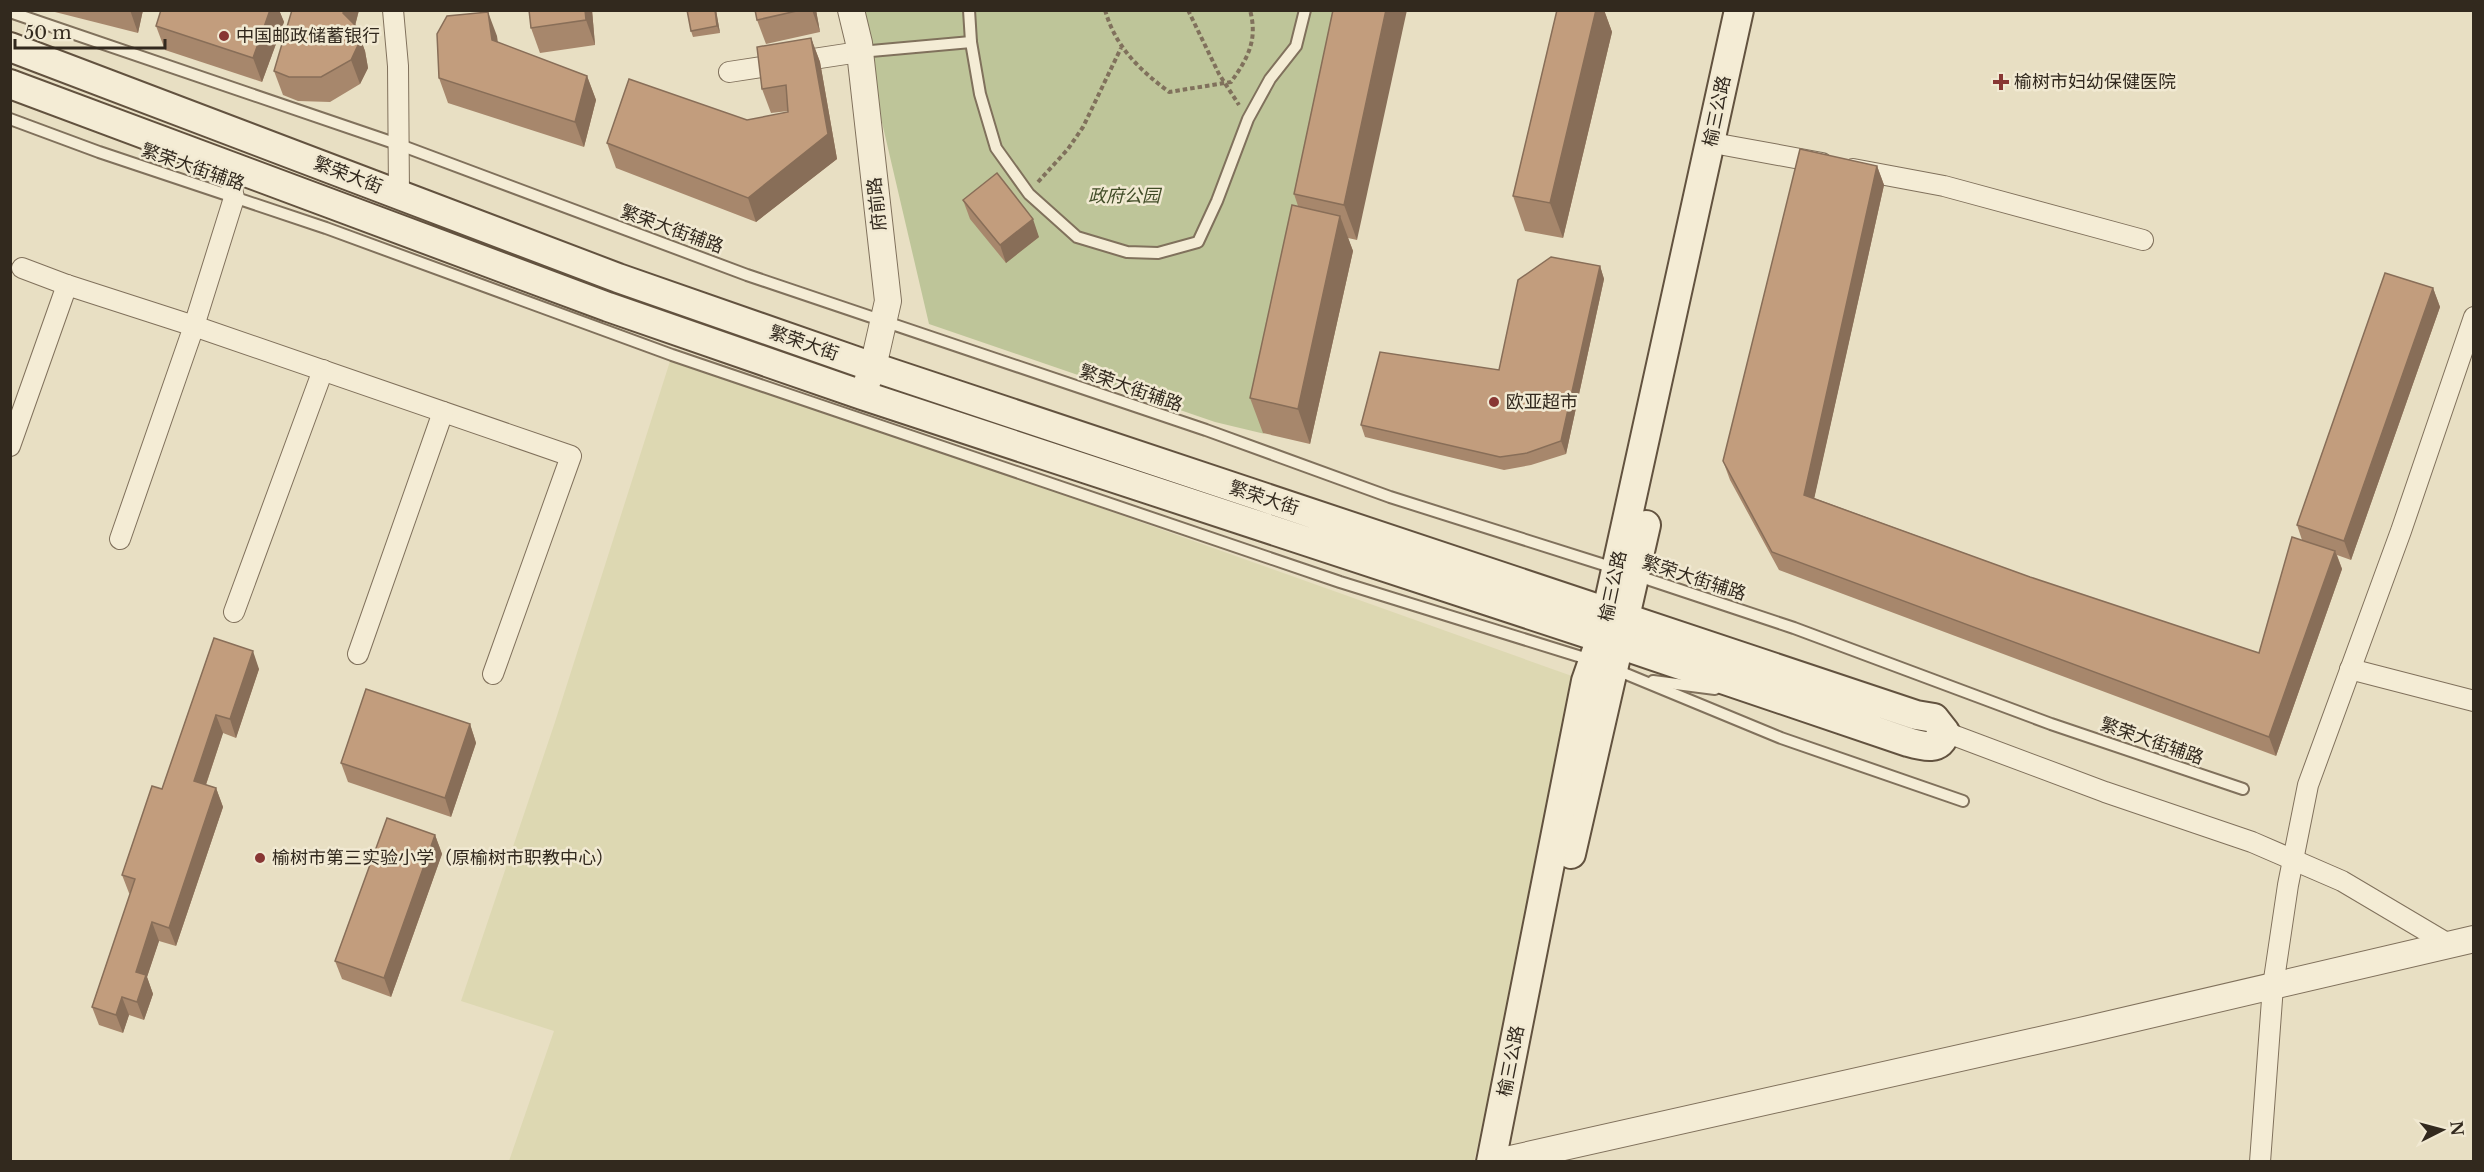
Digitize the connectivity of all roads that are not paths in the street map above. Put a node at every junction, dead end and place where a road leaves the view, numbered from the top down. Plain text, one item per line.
1 (393, 10) edge
2 (851, 10) edge
3 (969, 10) edge
4 (1305, 10) edge
5 (1739, 10) edge
6 (1754, 10) edge
7 (10, 12) edge
8 (970, 42) junction
9 (10, 47) edge
10 (860, 52) junction
11 (729, 72) dead end
12 (10, 84) edge
13 (10, 119) edge
14 (400, 145) junction
15 (1724, 146) junction
16 (227, 165) junction
17 (399, 195) junction
18 (234, 198) junction
19 (2144, 240) dead end
20 (22, 268) dead end
21 (68, 285) junction
22 (2474, 317) edge
23 (883, 321) junction
24 (194, 326) junction
25 (873, 367) junction
26 (323, 370) junction
27 (862, 395) junction
28 (443, 412) junction
29 (10, 446) edge
30 (120, 539) dead end
31 (1626, 572) junction
32 (234, 612) dead end
33 (1614, 646) junction
34 (358, 654) dead end
35 (2350, 669) junction
36 (493, 674) dead end
37 (1770, 695) junction
38 (2474, 701) edge
39 (1945, 732) junction
40 (2243, 789) dead end
41 (1963, 801) dead end
42 (2293, 860) junction
43 (2462, 942) edge
44 (2273, 986) junction
45 (1500, 1161) edge
46 (2260, 1161) edge

1 - 14 street
2 - 10 street, 府前路
3 - 8 lane
4 - 8 lane
5 - 31 main road, 榆三公路
6 - 15 main road, 榆三公路
7 - 14 lane, 繁荣大街辅路
8 - 10 lane
9 - 17 main road, 繁荣大街
10 - 11 street
10 - 23 street, 府前路
12 - 16 main road, 繁荣大街
13 - 18 lane, 繁荣大街辅路
14 - 17 street
14 - 23 lane, 繁荣大街辅路
15 - 19 street
15 - 31 main road, 榆三公路
16 - 18 street
16 - 27 main road, 繁荣大街
17 - 25 main road, 繁荣大街
18 - 24 street
18 - 33 lane, 繁荣大街辅路
20 - 21 street
21 - 24 street
21 - 29 street
22 - 35 street
23 - 25 street, 府前路
23 - 31 lane, 繁荣大街辅路
24 - 26 street
24 - 30 street
25 - 27 street, 府前路
25 - 33 main road, 繁荣大街
26 - 28 street
26 - 32 street
27 - 33 main road, 繁荣大街
28 - 34 street
28 - 36 street
31 - 33 main road, 榆三公路
31 - 40 lane, 繁荣大街辅路
33 - 37 main road
33 - 37 lane
33 - 39 main road
33 - 41 lane, 繁荣大街辅路
33 - 45 main road, 榆三公路
35 - 38 street
35 - 42 street
37 - 39 main road
39 - 42 street
42 - 43 street
42 - 44 street
43 - 44 street
44 - 45 street
44 - 46 street

